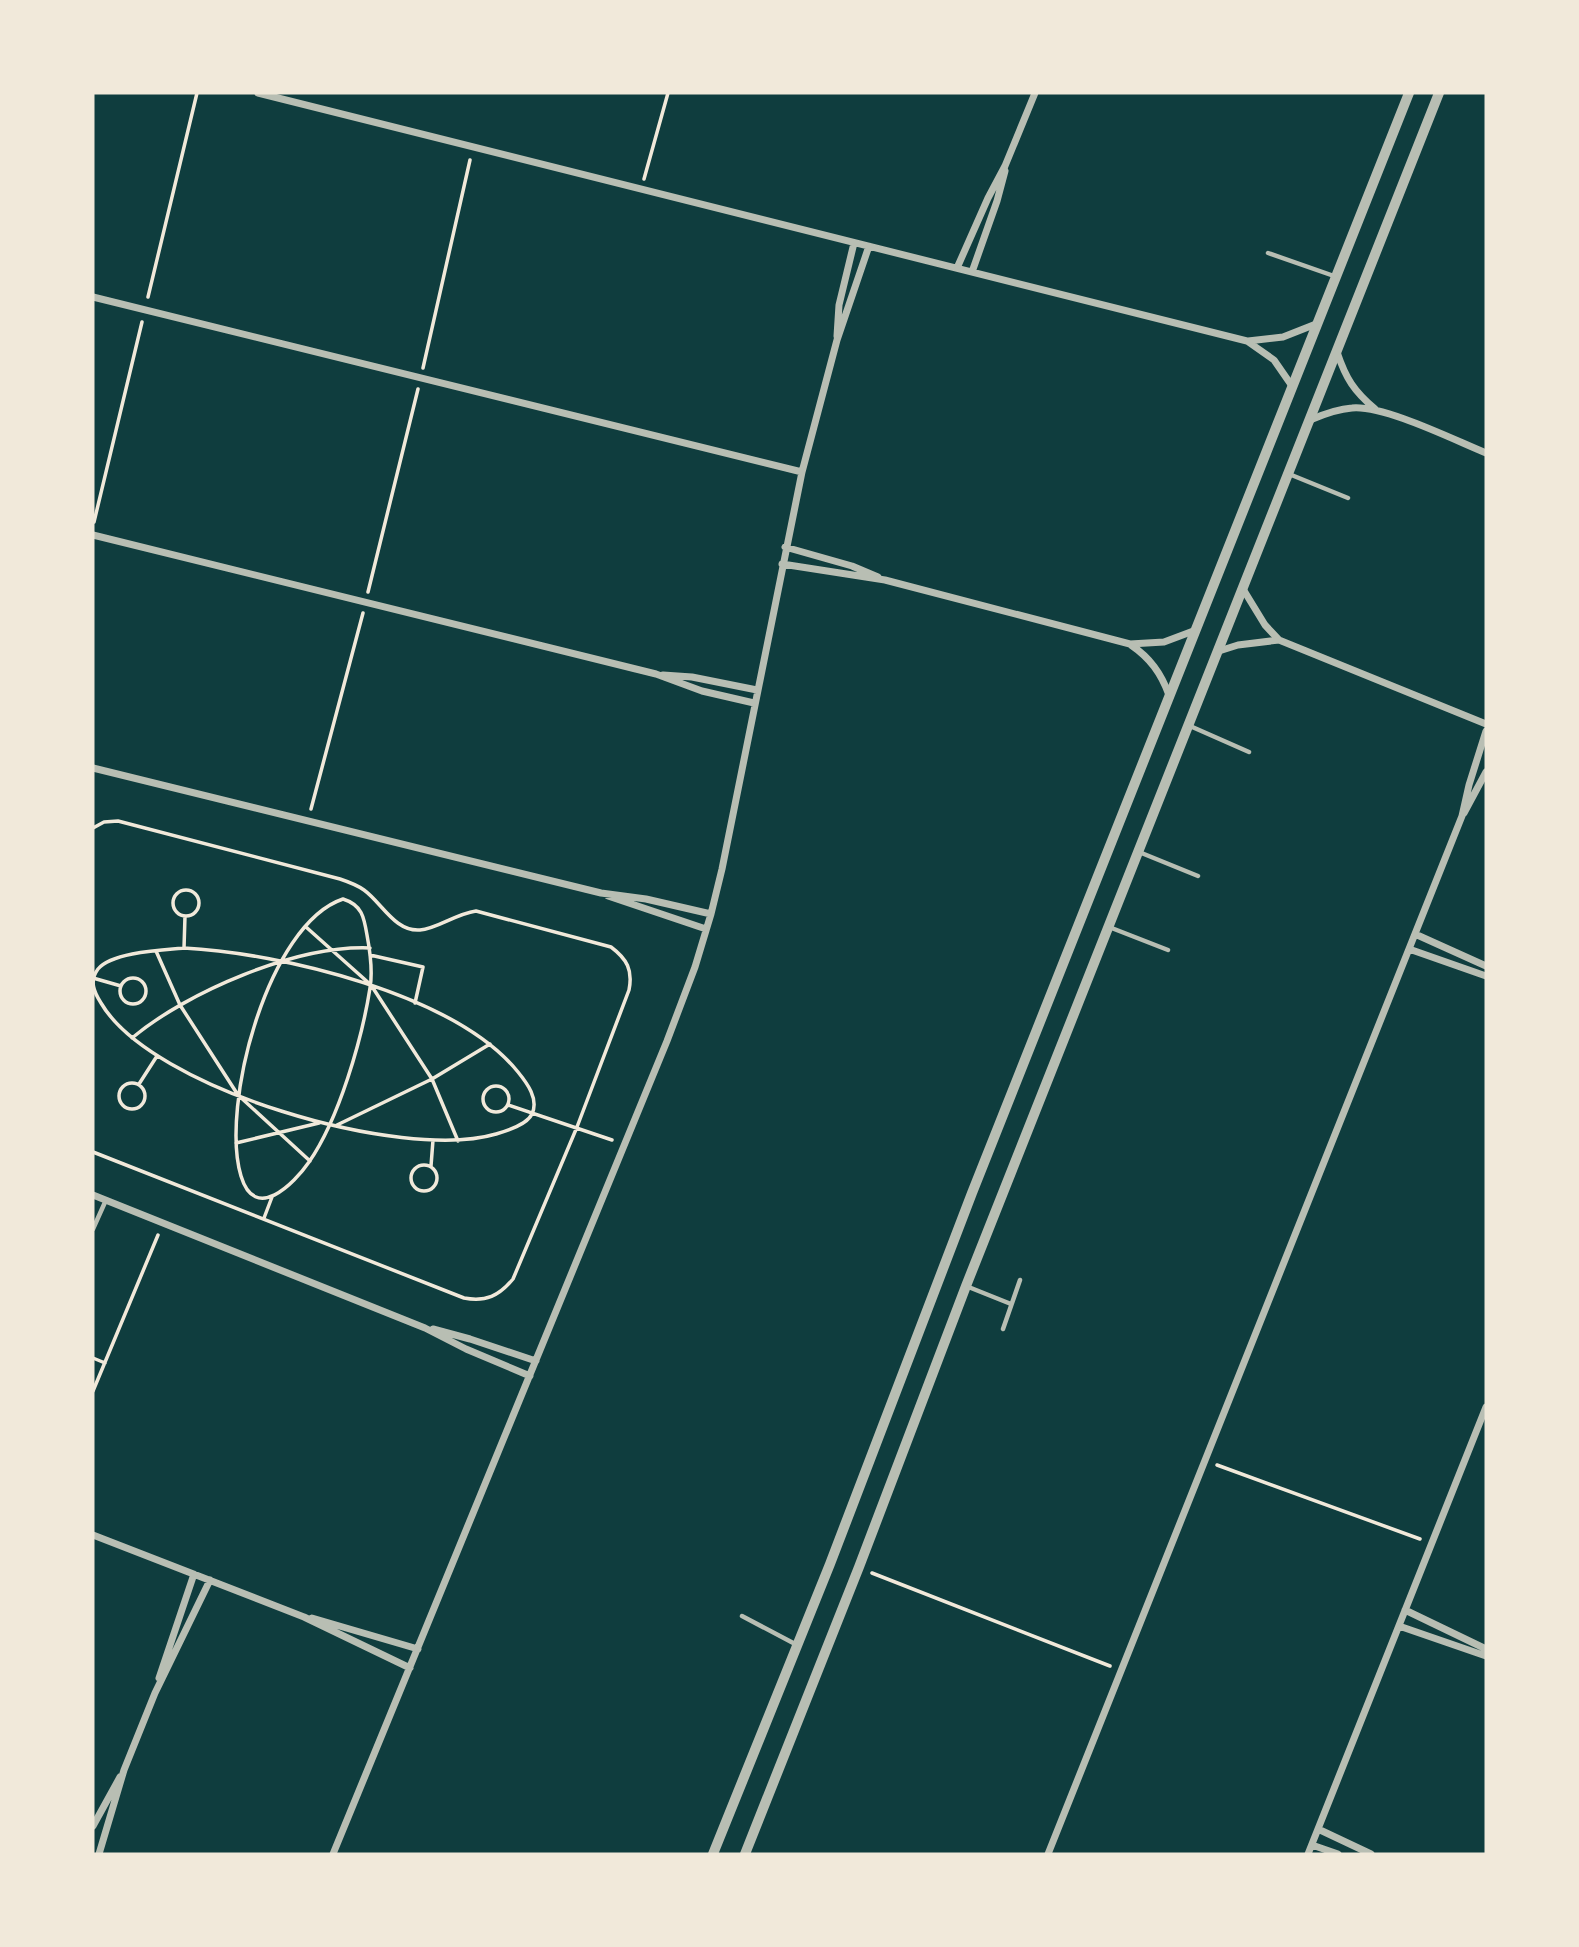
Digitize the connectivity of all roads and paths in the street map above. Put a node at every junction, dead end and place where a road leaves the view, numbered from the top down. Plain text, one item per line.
1 (258, 93) edge
2 (668, 93) edge
3 (1035, 93) edge
4 (1409, 93) edge
5 (1439, 93) edge
6 (473, 147) junction
7 (1005, 166) junction
8 (641, 189) junction
9 (854, 243) junction
10 (869, 246) junction
11 (1268, 253) dead end
12 (957, 268) junction
13 (972, 272) junction
14 (1335, 277) junction
15 (93, 296) edge
16 (1316, 324) junction
17 (836, 340) junction
18 (1247, 341) junction
19 (1337, 352) junction
20 (421, 378) junction
21 (1292, 386) junction
22 (1376, 409) junction
23 (1310, 420) junction
24 (1486, 453) edge
25 (802, 472) junction
26 (1289, 474) junction
27 (1348, 498) dead end
28 (93, 535) edge
29 (785, 547) junction
30 (782, 564) junction
31 (886, 580) junction
32 (1243, 589) junction
33 (365, 603) junction
34 (1196, 630) junction
35 (1279, 640) junction
36 (1130, 644) junction
37 (1219, 651) junction
38 (656, 674) junction
39 (757, 690) junction
40 (1170, 697) junction
41 (754, 703) junction
42 (1486, 724) edge
43 (1189, 726) junction
44 (1486, 731) edge
45 (1249, 752) dead end
46 (93, 768) edge
47 (1486, 772) edge
48 (1462, 816) junction
49 (308, 821) junction
50 (93, 828) edge
51 (1138, 852) junction
52 (1198, 876) dead end
53 (601, 893) junction
54 (710, 914) junction
55 (185, 916) junction
56 (306, 926) junction
57 (1108, 927) junction
58 (706, 929) junction
59 (1415, 934) junction
60 (184, 948) junction
61 (370, 948) junction
62 (1409, 949) junction
63 (1168, 950) dead end
64 (156, 951) junction
65 (335, 951) junction
66 (370, 955) junction
67 (281, 961) junction
68 (1486, 966) edge
69 (1486, 976) edge
70 (93, 978) edge
71 (371, 985) junction
72 (121, 986) junction
73 (415, 1003) junction
74 (180, 1005) junction
75 (132, 1038) junction
76 (490, 1044) junction
77 (157, 1056) junction
78 (432, 1079) junction
79 (138, 1084) junction
80 (238, 1095) junction
81 (508, 1105) junction
82 (533, 1112) junction
83 (320, 1122) junction
84 (332, 1125) junction
85 (577, 1127) junction
86 (278, 1132) junction
87 (433, 1140) junction
88 (458, 1141) junction
89 (236, 1143) junction
90 (625, 1144) junction
91 (93, 1152) edge
92 (310, 1161) junction
93 (431, 1166) junction
94 (93, 1195) edge
95 (272, 1197) junction
96 (106, 1200) junction
97 (264, 1219) junction
98 (163, 1223) junction
99 (93, 1230) edge
100 (1020, 1280) dead end
101 (966, 1286) junction
102 (1011, 1304) junction
103 (425, 1328) junction
104 (1003, 1329) dead end
105 (93, 1358) edge
106 (536, 1361) junction
107 (105, 1363) junction
108 (530, 1376) junction
109 (93, 1391) edge
110 (1486, 1407) edge
111 (1205, 1461) junction
112 (93, 1535) edge
113 (1432, 1543) junction
114 (859, 1567) junction
115 (194, 1574) junction
116 (210, 1580) junction
117 (1405, 1610) junction
118 (742, 1616) dead end
119 (304, 1617) junction
120 (1399, 1626) junction
121 (797, 1646) junction
122 (418, 1649) junction
123 (1486, 1649) edge
124 (1486, 1656) edge
125 (410, 1668) junction
126 (1121, 1671) junction
127 (155, 1693) junction
128 (124, 1770) junction
129 (93, 1826) edge
130 (1318, 1829) junction
131 (1312, 1845) junction
132 (99, 1854) edge
133 (334, 1854) edge
134 (713, 1854) edge
135 (745, 1854) edge
136 (1048, 1854) edge
137 (1308, 1854) edge
138 (1338, 1854) edge
139 (1371, 1854) edge

1 - 6 street
2 - 8 path
3 - 7 street
4 - 14 street
5 - 19 street
6 - 8 street
6 - 20 path
7 - 12 street
7 - 13 street
8 - 9 street
9 - 10 street
9 - 17 street
10 - 12 street
10 - 17 street
11 - 14 lane
12 - 13 street
13 - 18 street
14 - 16 street
15 - 20 street
16 - 18 street
16 - 21 street
17 - 25 street
18 - 21 street
19 - 22 street
19 - 23 street
20 - 25 street
20 - 33 path
21 - 34 street
22 - 23 street
22 - 24 street
23 - 26 street
25 - 29 street
26 - 27 lane
26 - 32 street
28 - 33 street
29 - 30 street
29 - 31 street
30 - 31 street
30 - 39 street
31 - 36 street
32 - 35 street
32 - 37 street
33 - 38 street
33 - 49 path
34 - 36 street
34 - 40 street
35 - 37 street
35 - 42 street
36 - 40 street
37 - 43 street
38 - 39 street
38 - 41 street
39 - 41 street
40 - 121 street
41 - 54 street
43 - 45 lane
43 - 51 street
44 - 48 street
46 - 49 street
47 - 48 street
48 - 59 street
49 - 53 street
50 - 85 path
51 - 52 lane
51 - 57 street
53 - 54 street
53 - 58 street
54 - 58 street
55 - 55 path
55 - 60 path
56 - 61 path
56 - 65 path
56 - 67 path
57 - 63 lane
57 - 101 street
58 - 90 street
59 - 62 street
59 - 68 street
60 - 64 path
60 - 67 path
61 - 65 path
61 - 66 path
62 - 69 street
62 - 111 street
64 - 70 path
64 - 74 path
65 - 67 path
65 - 71 path
66 - 71 path
66 - 73 path
67 - 71 path
67 - 74 path
67 - 80 path
70 - 72 path
70 - 75 path
71 - 73 path
71 - 78 path
71 - 84 path
72 - 72 path
73 - 76 path
74 - 75 path
74 - 80 path
75 - 77 path
76 - 78 path
76 - 82 path
77 - 79 path
77 - 80 path
78 - 84 path
78 - 88 path
79 - 79 path
80 - 83 path
80 - 86 path
80 - 89 path
81 - 81 path
81 - 82 path
82 - 85 path
82 - 88 path
83 - 84 path
83 - 86 path
84 - 87 path
84 - 92 path
85 - 90 path
85 - 97 path
86 - 89 path
86 - 92 path
87 - 88 path
87 - 93 path
89 - 95 path
90 - 106 street
91 - 97 path
92 - 95 path
93 - 93 path
94 - 96 street
95 - 97 path
96 - 98 street
96 - 99 lane
98 - 103 street
98 - 107 path
100 - 102 lane
101 - 102 lane
101 - 114 street
102 - 104 lane
103 - 106 street
103 - 108 street
105 - 107 path
106 - 108 street
107 - 109 path
108 - 122 street
110 - 113 street
111 - 113 path
111 - 126 street
112 - 115 street
113 - 117 street
114 - 126 path
114 - 135 street
115 - 116 street
115 - 127 street
116 - 119 street
116 - 127 street
117 - 120 street
117 - 123 street
118 - 121 lane
119 - 122 street
119 - 125 street
120 - 124 street
120 - 130 street
121 - 134 street
122 - 125 street
125 - 133 street
126 - 136 street
127 - 128 street
128 - 129 street
128 - 132 street
130 - 131 street
130 - 139 street
131 - 137 street
131 - 138 street

